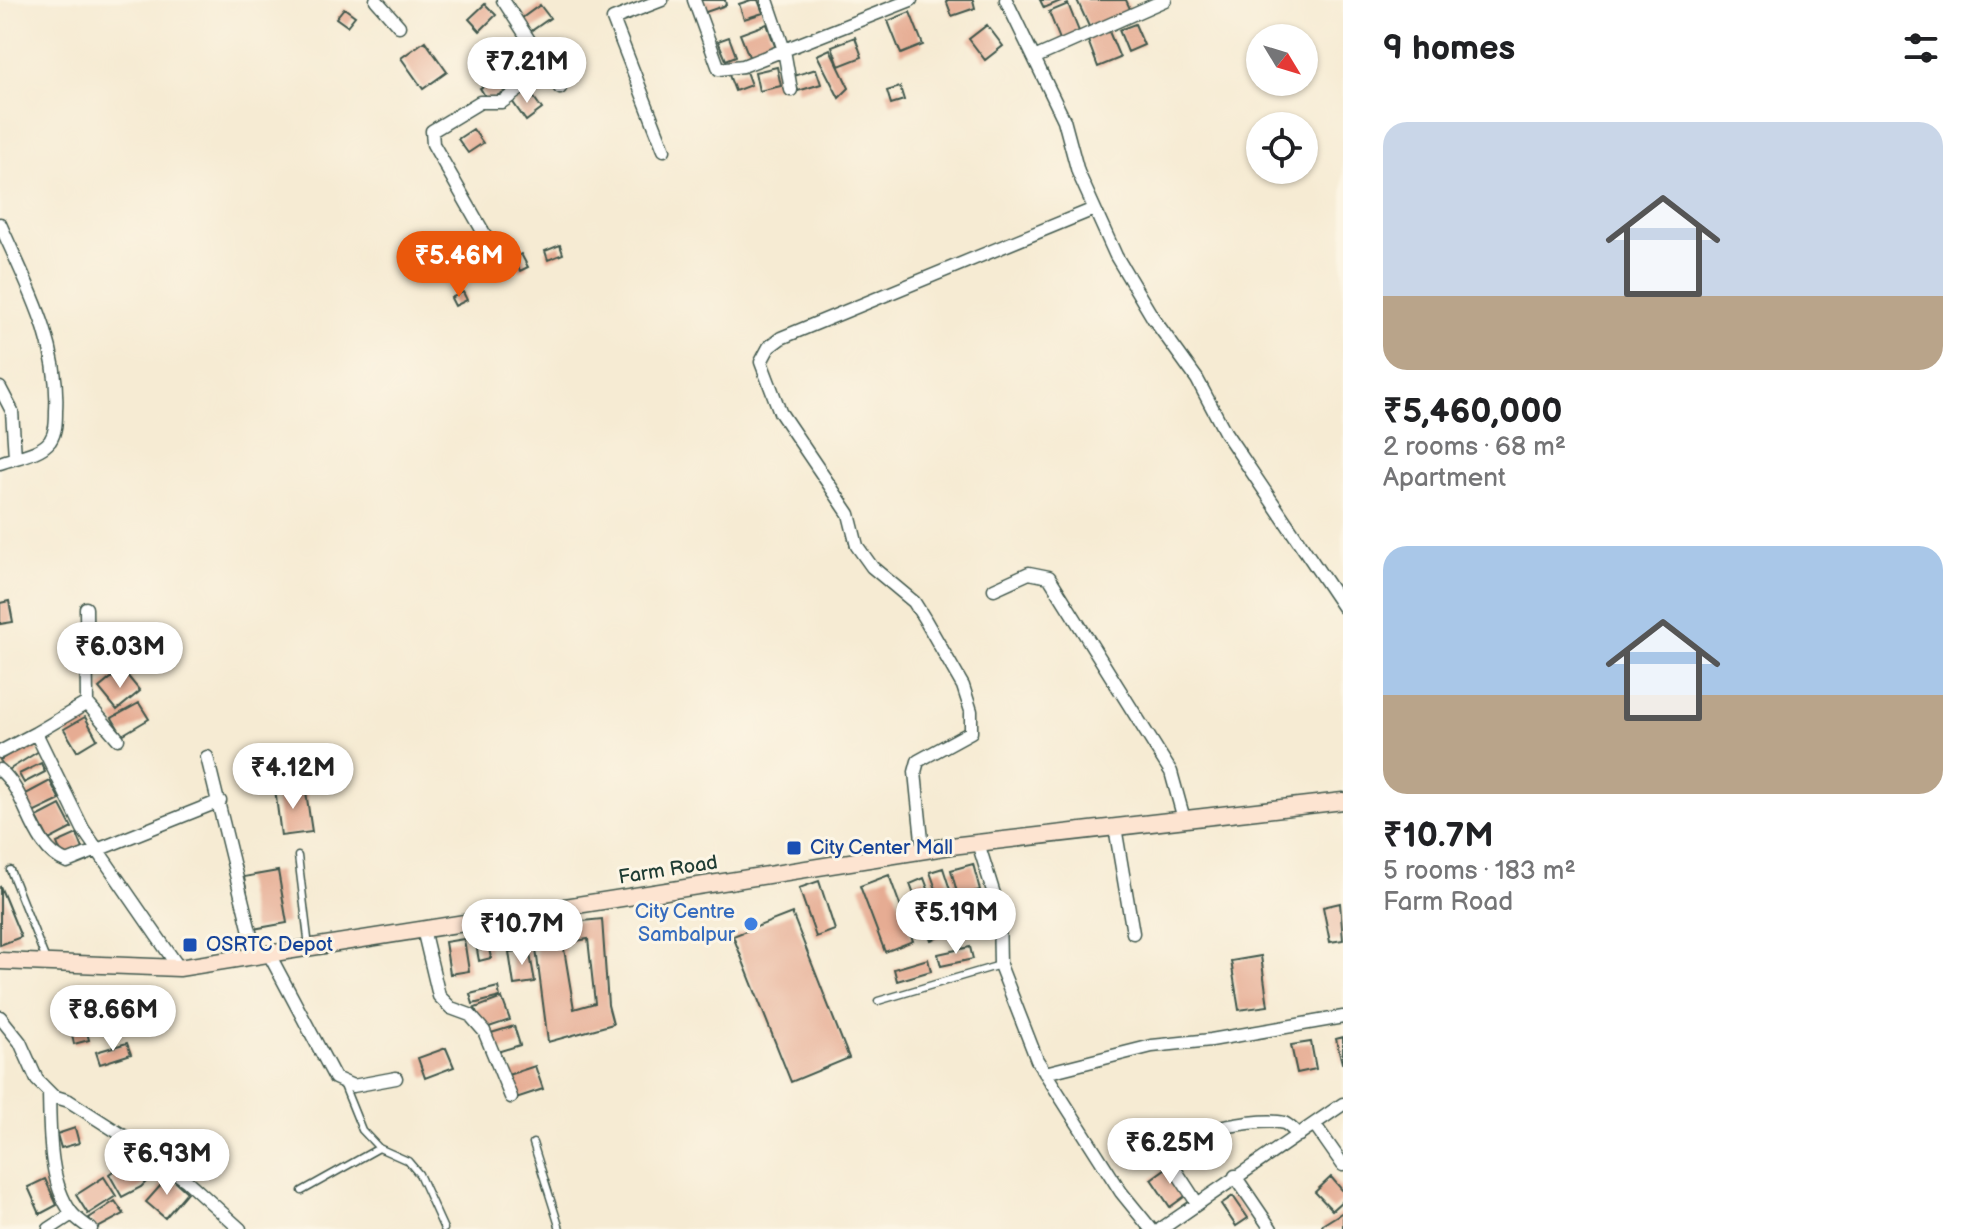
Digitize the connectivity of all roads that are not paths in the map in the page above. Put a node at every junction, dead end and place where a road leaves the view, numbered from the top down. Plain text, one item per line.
1 (376, 0) edge
2 (503, 0) edge
3 (662, 0) edge
4 (694, 0) edge
5 (767, 0) edge
6 (911, 0) edge
7 (1006, 0) edge
8 (1165, 0) edge
9 (399, 26) dead end
10 (784, 50) junction
11 (1034, 58) junction
12 (548, 69) junction
13 (560, 88) dead end
14 (791, 90) dead end
15 (664, 150) dead end
16 (1094, 209) junction
17 (1, 228) edge
18 (501, 263) dead end
19 (0, 388) edge
20 (15, 457) junction
21 (0, 463) edge
22 (1337, 587) edge
23 (994, 589) dead end
24 (1343, 607) edge
25 (86, 608) dead end
26 (87, 703) junction
27 (36, 733) junction
28 (118, 739) dead end
29 (0, 752) edge
30 (207, 757) dead end
31 (0, 770) edge
32 (220, 801) junction
33 (1343, 801) edge
34 (1184, 819) junction
35 (1115, 827) junction
36 (978, 843) junction
37 (97, 848) junction
38 (923, 850) junction
39 (298, 856) dead end
40 (10, 870) dead end
41 (423, 929) junction
42 (1133, 933) dead end
43 (309, 947) junction
44 (262, 955) junction
45 (0, 961) edge
46 (48, 964) junction
47 (1000, 965) junction
48 (179, 968) junction
49 (878, 1001) dead end
50 (0, 1017) edge
51 (1343, 1017) edge
52 (1045, 1073) junction
53 (396, 1078) dead end
54 (343, 1083) junction
55 (49, 1092) junction
56 (511, 1097) dead end
57 (1343, 1104) edge
58 (1315, 1125) junction
59 (1299, 1135) junction
60 (533, 1143) dead end
61 (379, 1148) junction
62 (1343, 1165) edge
63 (1235, 1176) junction
64 (302, 1191) dead end
65 (1197, 1203) junction
66 (72, 1214) junction
67 (49, 1229) edge
68 (91, 1229) edge
69 (240, 1229) edge
70 (444, 1229) edge
71 (560, 1229) edge
72 (1151, 1229) edge
73 (1161, 1229) edge
74 (1271, 1229) edge

1 - 9 street
2 - 12 street
3 - 15 street
4 - 10 street
5 - 10 street
6 - 10 street
7 - 11 street
8 - 11 street
10 - 14 street
11 - 16 street
12 - 13 street
12 - 18 street
16 - 22 street
16 - 38 street
17 - 20 street
19 - 20 street
20 - 21 street
22 - 24 street
23 - 34 street
25 - 26 street
26 - 27 street
26 - 28 street
27 - 29 street
27 - 37 street
30 - 32 street
31 - 37 street
32 - 37 street
32 - 44 street
33 - 34 main road, Farm Road
34 - 35 main road, Farm Road
35 - 36 main road, Farm Road
35 - 42 street
36 - 38 main road, Farm Road
36 - 47 street
37 - 48 street
38 - 41 main road, Farm Road
39 - 43 lane
40 - 46 lane
41 - 43 main road, Farm Road
41 - 56 street
43 - 44 main road, Farm Road
44 - 48 main road, Farm Road
44 - 54 street
45 - 46 main road, Farm Road
46 - 48 main road, Farm Road
47 - 49 lane
47 - 52 street
50 - 55 street
51 - 52 street
52 - 72 street
53 - 54 street
54 - 61 lane
55 - 66 street
55 - 69 street
57 - 58 street
58 - 59 street
58 - 62 street
59 - 63 street
59 - 65 street
60 - 71 lane
61 - 64 lane
61 - 70 lane
63 - 65 street
63 - 74 street
65 - 73 street
66 - 67 street
66 - 68 street

